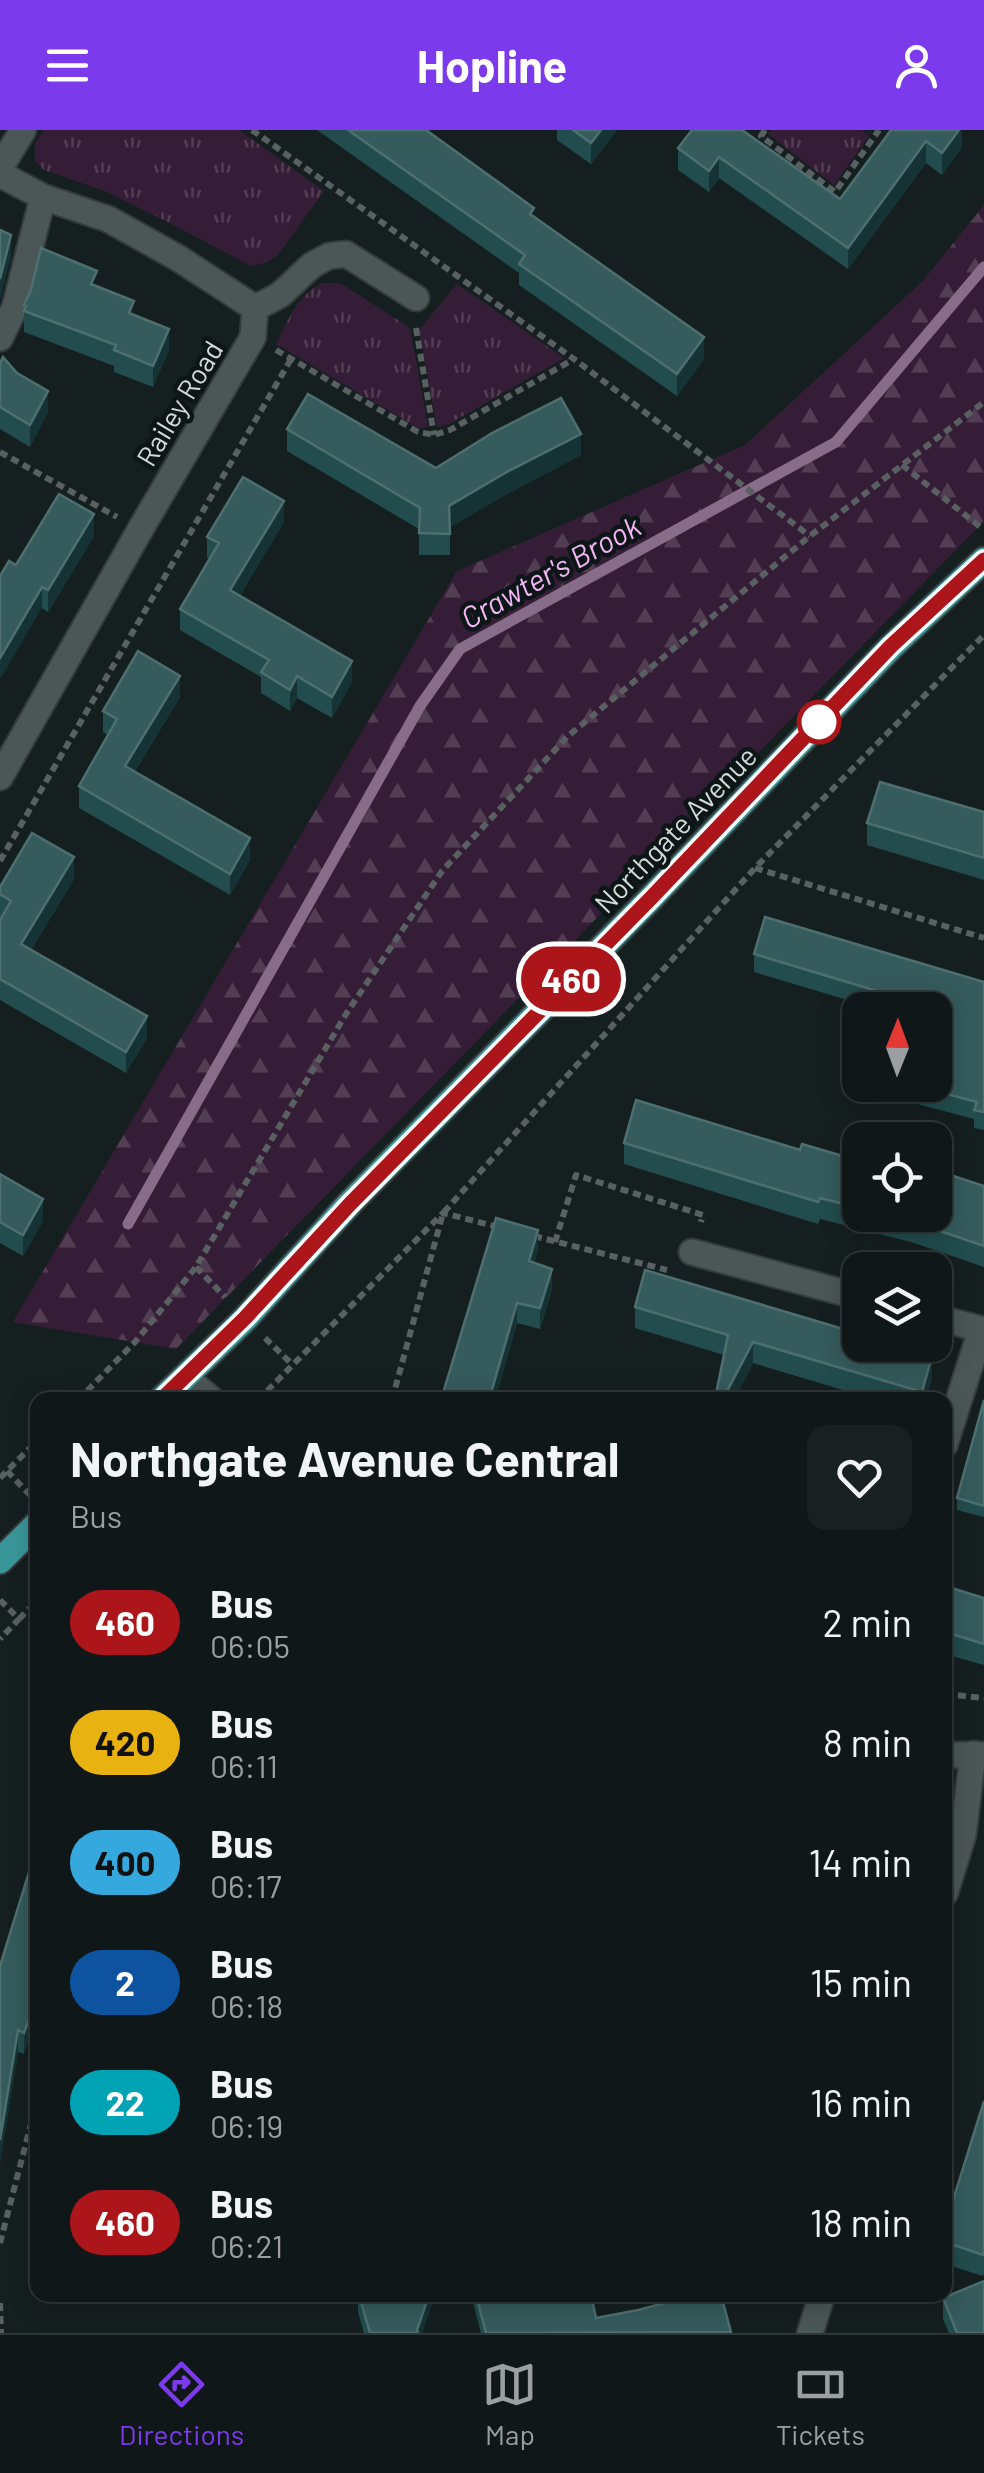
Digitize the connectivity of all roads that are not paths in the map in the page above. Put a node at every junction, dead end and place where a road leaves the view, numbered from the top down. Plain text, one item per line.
1 (23, 130) edge
2 (0, 170) edge
3 (44, 197) junction
4 (255, 308) junction
5 (419, 309) road end
6 (0, 338) edge
7 (984, 560) edge
8 (0, 778) edge
9 (692, 1252) road end
10 (842, 1292) edge
11 (952, 1322) edge
12 (982, 1330) edge
13 (185, 1376) junction
14 (169, 1392) edge
15 (203, 1392) edge
16 (952, 1422) edge
17 (30, 1531) edge
18 (0, 1561) edge
19 (978, 1754) edge
20 (952, 1755) edge
21 (952, 1870) edge
22 (820, 2302) edge
23 (810, 2333) edge

1 - 2 street
2 - 3 street
3 - 4 street
3 - 6 street
4 - 5 street
4 - 8 street, Railey Road
7 - 13 main road, Northgate Avenue
9 - 10 street
11 - 12 street
12 - 16 street
13 - 14 main road, Northgate Avenue
13 - 15 street
17 - 18 main road
19 - 20 street
19 - 21 street
22 - 23 street

